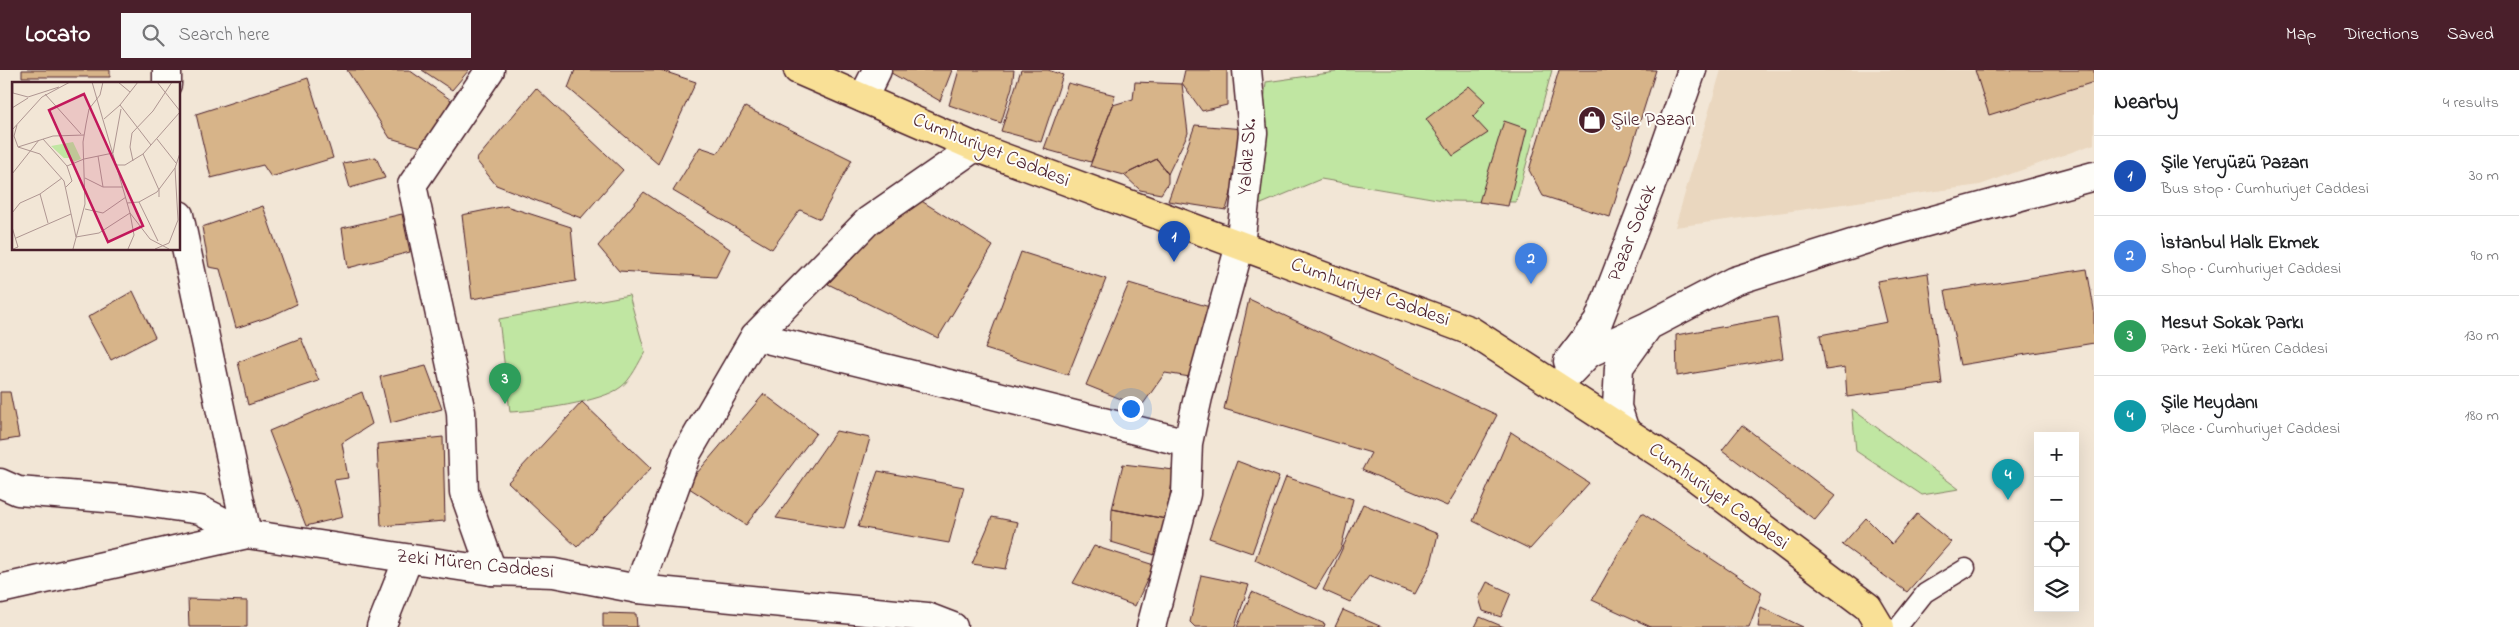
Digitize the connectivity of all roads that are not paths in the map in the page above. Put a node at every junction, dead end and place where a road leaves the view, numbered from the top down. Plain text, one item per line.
1 (490, 70) edge
2 (798, 70) edge
3 (878, 70) edge
4 (1247, 70) edge
5 (1692, 70) edge
6 (863, 98) junction
7 (975, 147) junction
8 (2094, 176) edge
9 (180, 220) edge
10 (1240, 245) junction
11 (1648, 326) junction
12 (755, 336) junction
13 (1557, 386) junction
14 (1625, 431) junction
15 (1188, 443) junction
16 (0, 483) edge
17 (247, 534) junction
18 (408, 559) junction
19 (1966, 568) dead end
20 (492, 571) junction
21 (638, 589) junction
22 (0, 590) edge
23 (381, 627) edge
24 (953, 627) edge
25 (1151, 627) edge
26 (1880, 627) edge
27 (1898, 627) edge

1 - 20 street
2 - 6 main road, Cumhuriyet Caddesi
3 - 6 street
4 - 10 street, Yaldız Sk.
5 - 13 street, Pazar Sokak
6 - 7 main road, Cumhuriyet Caddesi
7 - 10 main road, Cumhuriyet Caddesi
7 - 12 street
8 - 11 street
9 - 17 street
10 - 13 main road, Cumhuriyet Caddesi
10 - 15 street, Yaldız Sk.
11 - 13 street
11 - 14 street
12 - 15 street
12 - 21 street
13 - 14 main road, Cumhuriyet Caddesi
14 - 26 main road, Cumhuriyet Caddesi
15 - 25 street, Yaldız Sk.
16 - 17 street
17 - 18 street, Zeki Müren Caddesi
17 - 22 street, Zeki Müren Caddesi
18 - 20 street, Zeki Müren Caddesi
18 - 23 street
19 - 27 lane
20 - 21 street, Zeki Müren Caddesi
21 - 24 street, Zeki Müren Caddesi

